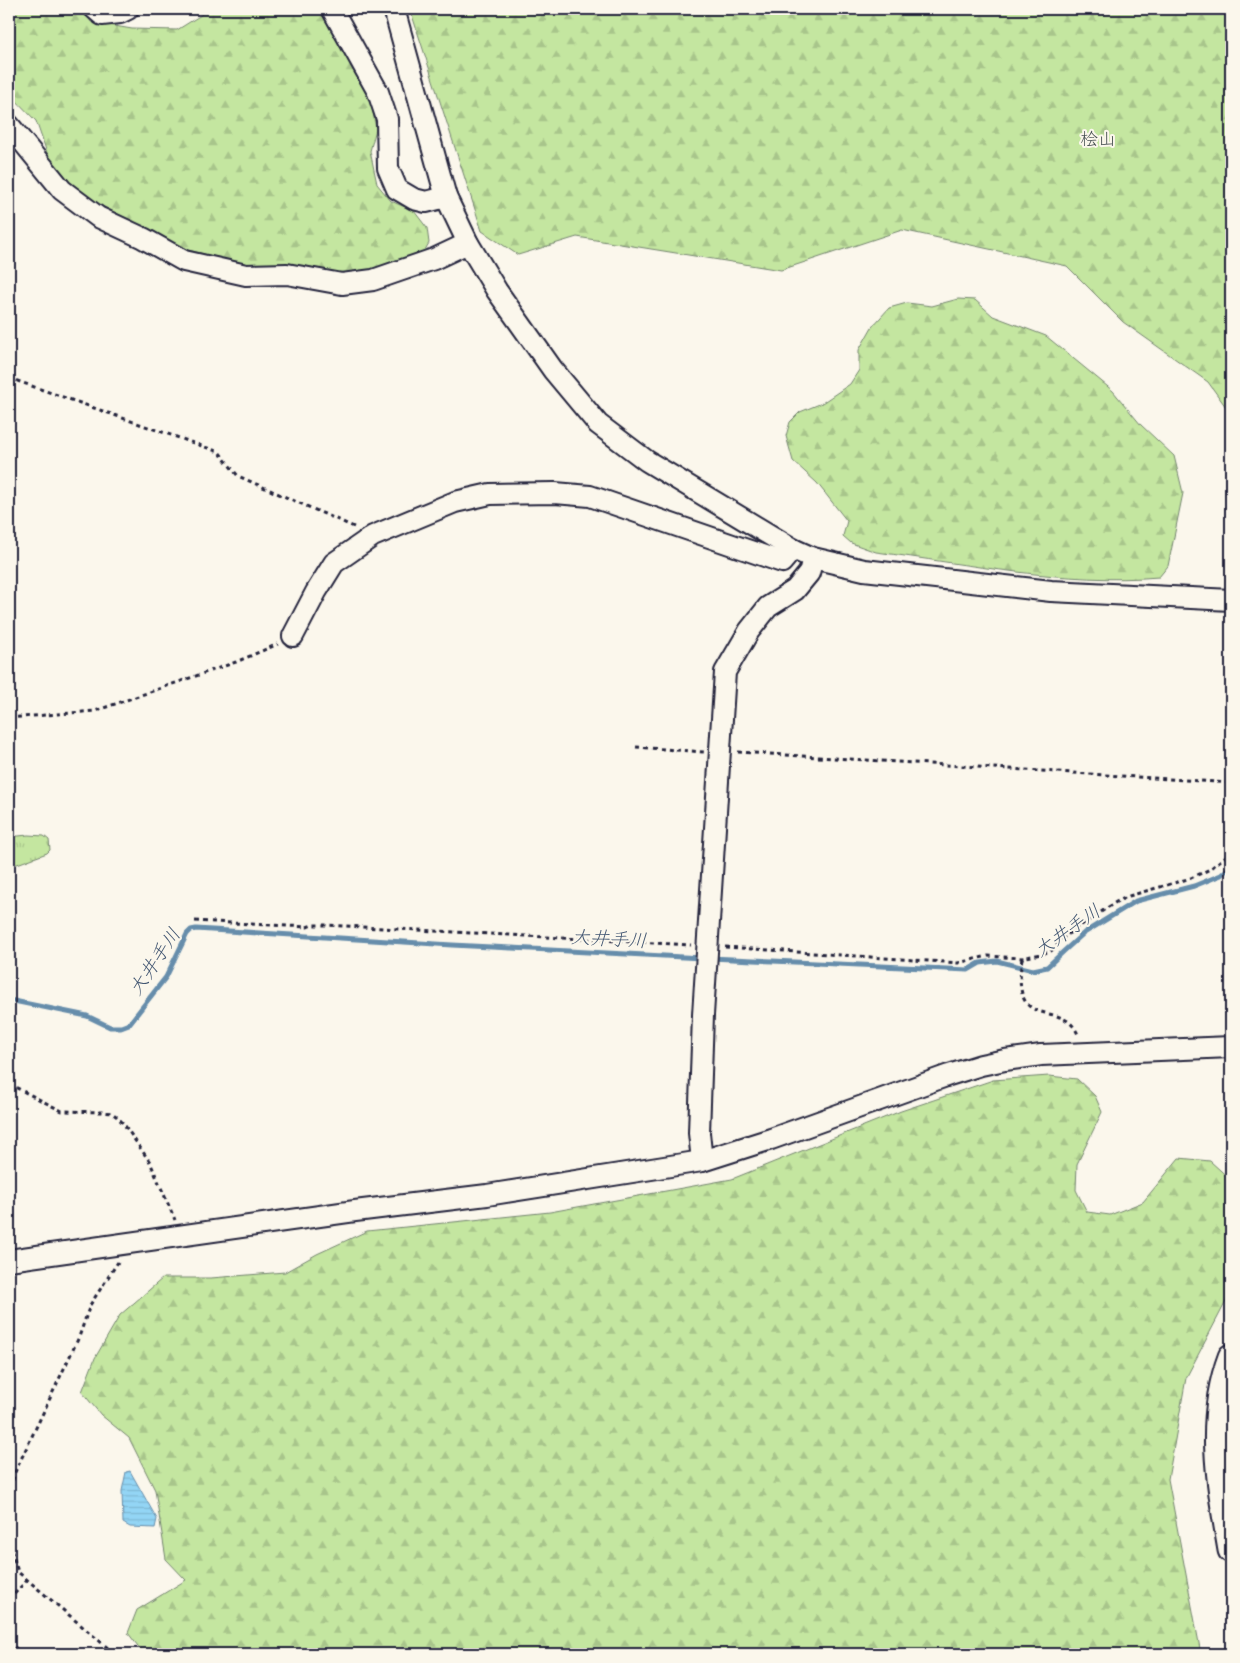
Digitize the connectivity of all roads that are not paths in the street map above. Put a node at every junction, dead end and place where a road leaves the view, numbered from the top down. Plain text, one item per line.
1 (94, 9) edge
2 (128, 9) edge
3 (332, 9) edge
4 (394, 9) edge
5 (9, 125) edge
6 (446, 196) junction
7 (468, 243) junction
8 (793, 549) junction
9 (813, 558) junction
10 (1231, 600) edge
11 (293, 636) road end
12 (1231, 1047) edge
13 (702, 1161) junction
14 (9, 1260) edge
15 (1231, 1357) edge
16 (1231, 1550) edge

1 - 2 street
3 - 6 street
4 - 6 street
5 - 7 street
6 - 7 street
7 - 8 street
8 - 9 street
8 - 11 street
9 - 10 street
9 - 13 street
12 - 13 street
13 - 14 street
15 - 16 main road

